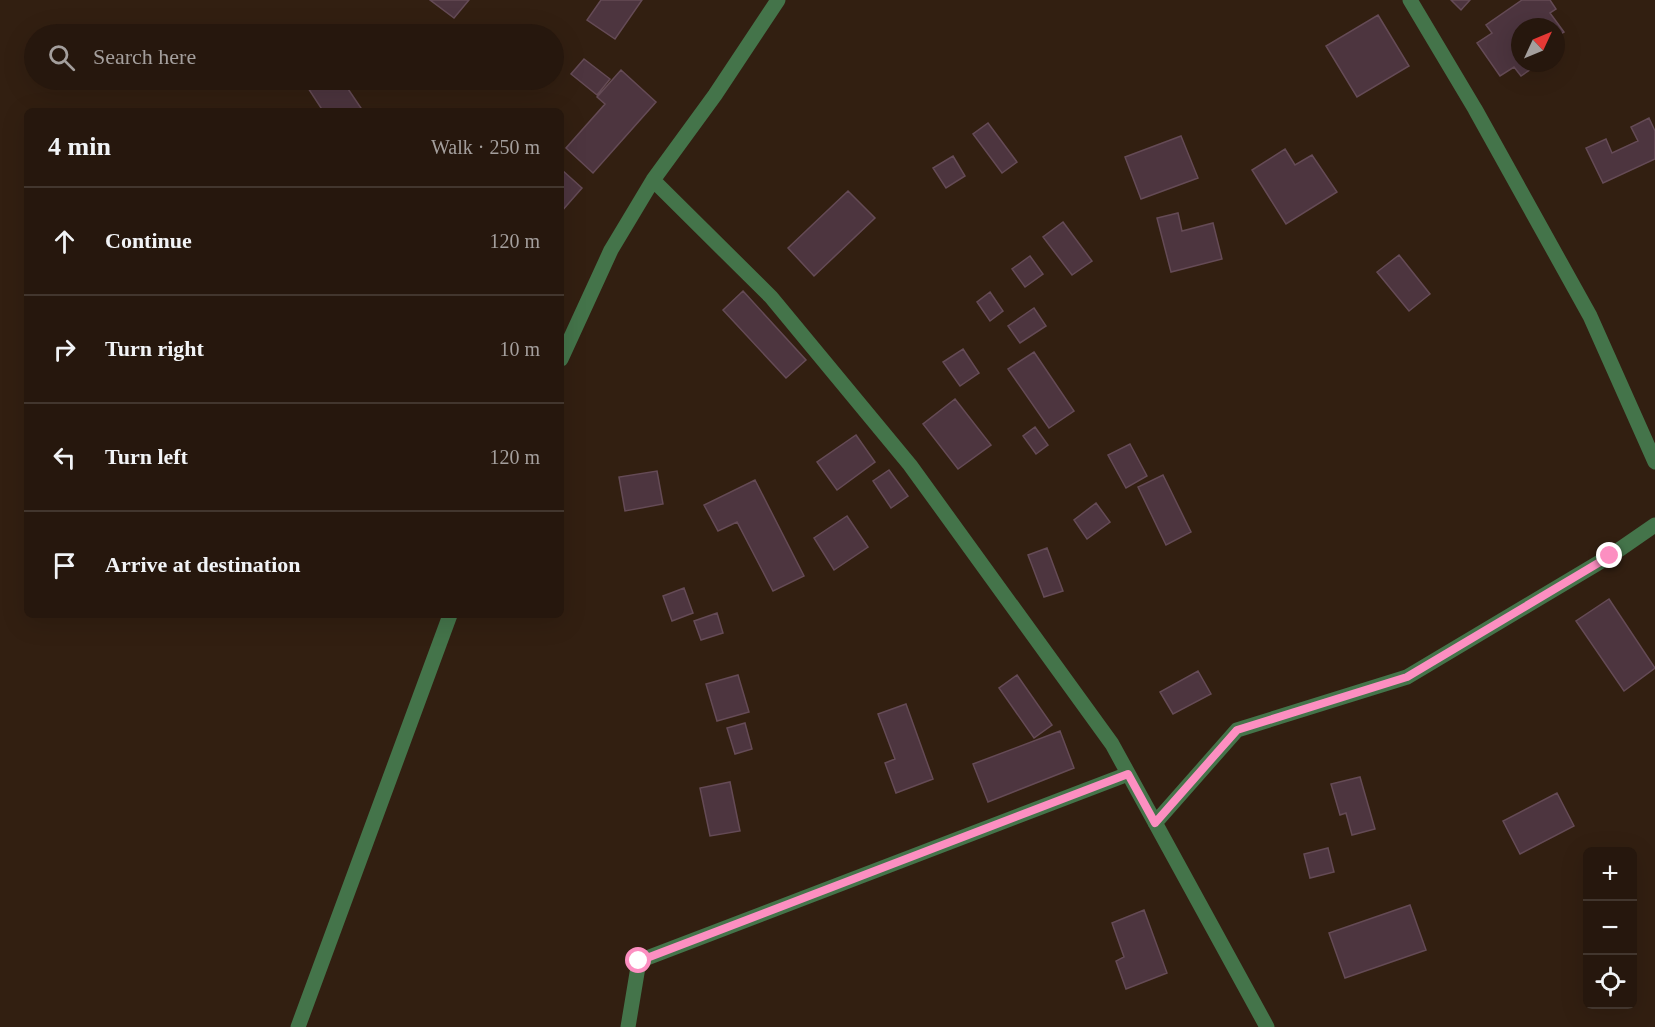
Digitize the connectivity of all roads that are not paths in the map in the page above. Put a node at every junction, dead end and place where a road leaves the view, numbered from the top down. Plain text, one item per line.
1 (778, 0) edge
2 (1410, 0) edge
3 (654, 180) junction
4 (564, 352) edge
5 (1655, 462) edge
6 (1655, 525) edge
7 (449, 618) edge
8 (1128, 774) junction
9 (1155, 823) junction
10 (298, 1027) edge
11 (628, 1027) edge
12 (1267, 1027) edge

1 - 3 street
2 - 5 street
3 - 4 street
3 - 8 street
6 - 9 street
7 - 10 street
8 - 9 street
8 - 11 street
9 - 12 street

